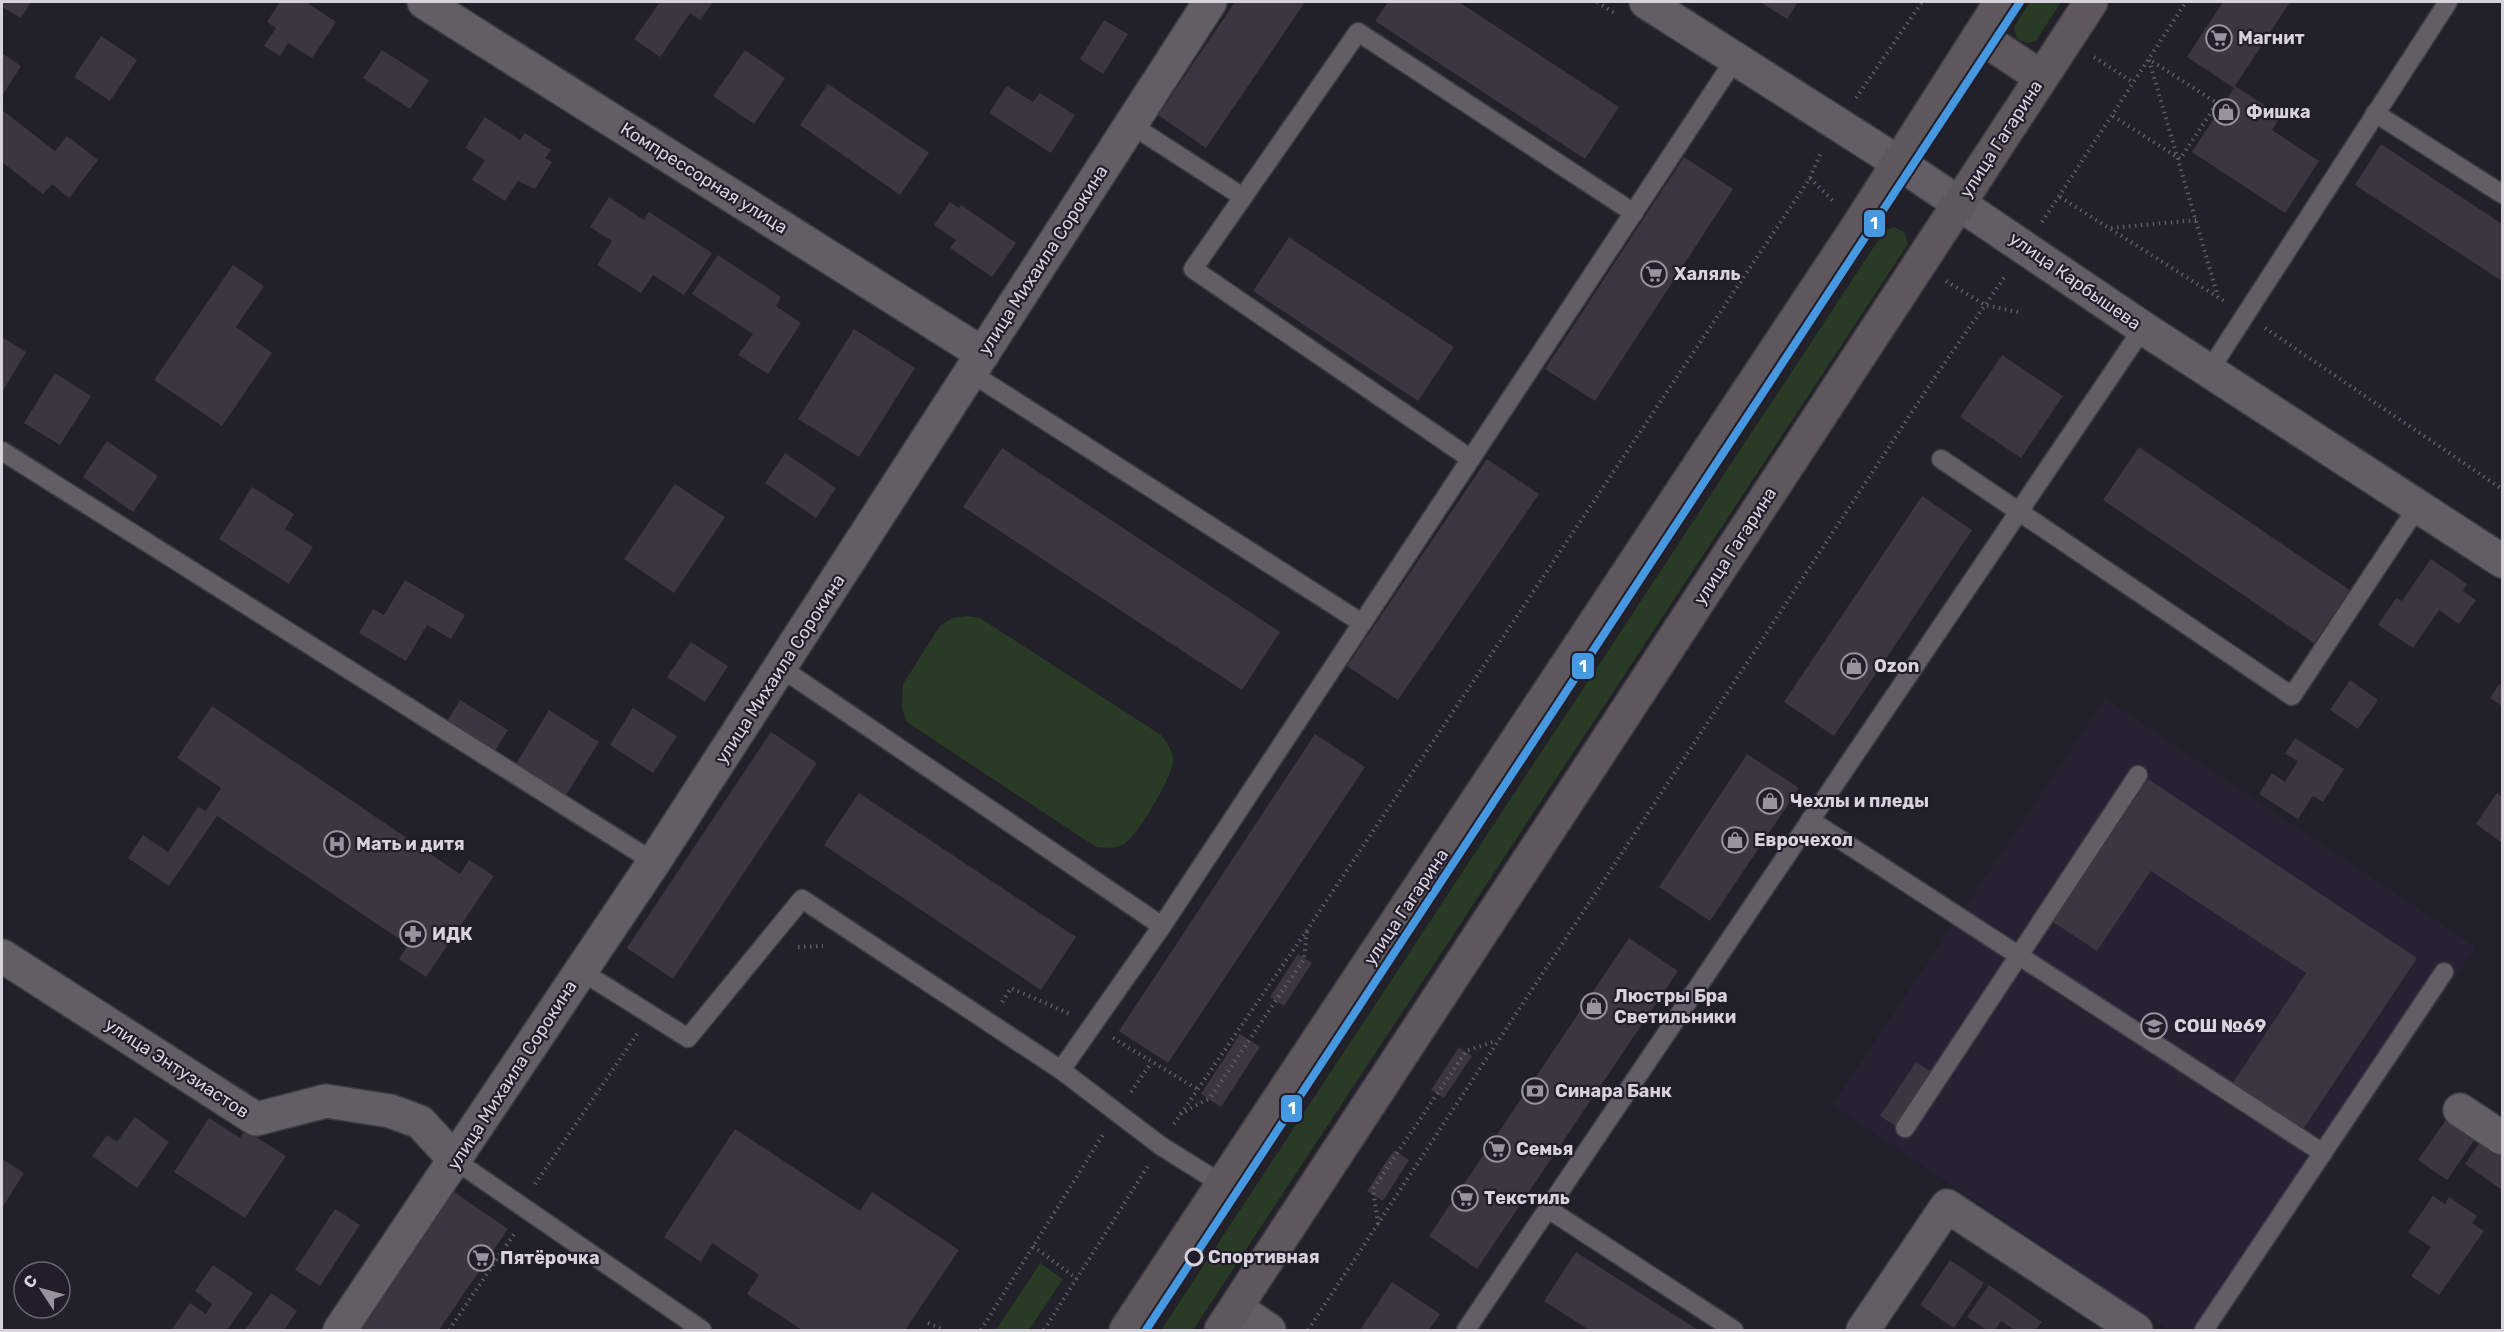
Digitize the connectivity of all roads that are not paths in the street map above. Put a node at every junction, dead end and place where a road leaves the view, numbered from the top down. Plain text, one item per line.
1 (424, 2) edge
2 (1210, 2) edge
3 (1647, 2) edge
4 (2001, 2) edge
5 (2091, 2) edge
6 (2448, 2) edge
7 (1979, 36) junction
8 (1736, 59) junction
9 (2041, 77) junction
10 (2376, 113) junction
11 (1130, 124) junction
12 (1899, 163) junction
13 (2502, 195) edge
14 (1243, 197) junction
15 (1959, 203) junction
16 (1634, 213) junction
17 (2143, 328) junction
18 (977, 363) junction
19 (2210, 371) junction
20 (2, 451) edge
21 (1471, 459) junction
22 (1941, 459) dead end
23 (2418, 506) junction
24 (2018, 512) junction
25 (2502, 561) edge
26 (1362, 623) junction
27 (781, 668) junction
28 (2138, 775) dead end
29 (1810, 820) junction
30 (654, 862) junction
31 (1162, 926) junction
32 (2, 956) edge
33 (2018, 956) junction
34 (581, 971) junction
35 (2444, 972) dead end
36 (1061, 1070) junction
37 (2460, 1110) dead end
38 (1905, 1128) dead end
39 (2502, 1138) edge
40 (2323, 1154) junction
41 (456, 1161) junction
42 (1222, 1184) junction
43 (1548, 1209) junction
44 (1228, 1319) edge
45 (340, 1330) edge
46 (702, 1330) edge
47 (1126, 1330) edge
48 (1269, 1330) edge
49 (1466, 1330) edge
50 (1734, 1330) edge
51 (1863, 1330) edge
52 (2136, 1330) edge
53 (2204, 1330) edge

1 - 18 street, Компрессорная улица
2 - 11 street, улица Михаила Сорокина
3 - 8 street, улица Карбышева
4 - 7 main road, улица Гагарина
5 - 9 main road, улица Гагарина
6 - 10 lane
7 - 9 main road
7 - 12 main road, улица Гагарина
8 - 12 street, улица Карбышева
8 - 16 lane
9 - 15 main road, улица Гагарина
10 - 13 lane
10 - 19 lane
11 - 14 lane
11 - 18 street, улица Михаила Сорокина
12 - 15 street, улица Карбышева
12 - 42 main road, улица Гагарина
14 - 16 lane
14 - 21 lane
15 - 17 street, улица Карбышева
15 - 44 main road, улица Гагарина
16 - 21 lane
17 - 19 street, улица Карбышева
17 - 24 lane
18 - 26 lane
18 - 27 street, улица Михаила Сорокина
19 - 23 street, улица Карбышева
20 - 30 lane
21 - 26 lane
22 - 24 lane
23 - 24 lane
23 - 25 street, улица Карбышева
24 - 29 lane
26 - 31 lane
27 - 30 street, улица Михаила Сорокина
27 - 31 lane
28 - 33 lane
29 - 33 lane
29 - 43 lane
30 - 34 street, улица Михаила Сорокина
31 - 36 lane
32 - 41 street, улица Энтузиастов
33 - 38 lane
33 - 40 lane
34 - 36 lane
34 - 41 street, улица Михаила Сорокина
35 - 40 lane
36 - 42 lane
37 - 39 street
40 - 53 lane
41 - 45 street, улица Михаила Сорокина
41 - 46 lane
42 - 47 main road, улица Гагарина
43 - 49 lane
43 - 50 lane
44 - 48 street
51 - 52 street

